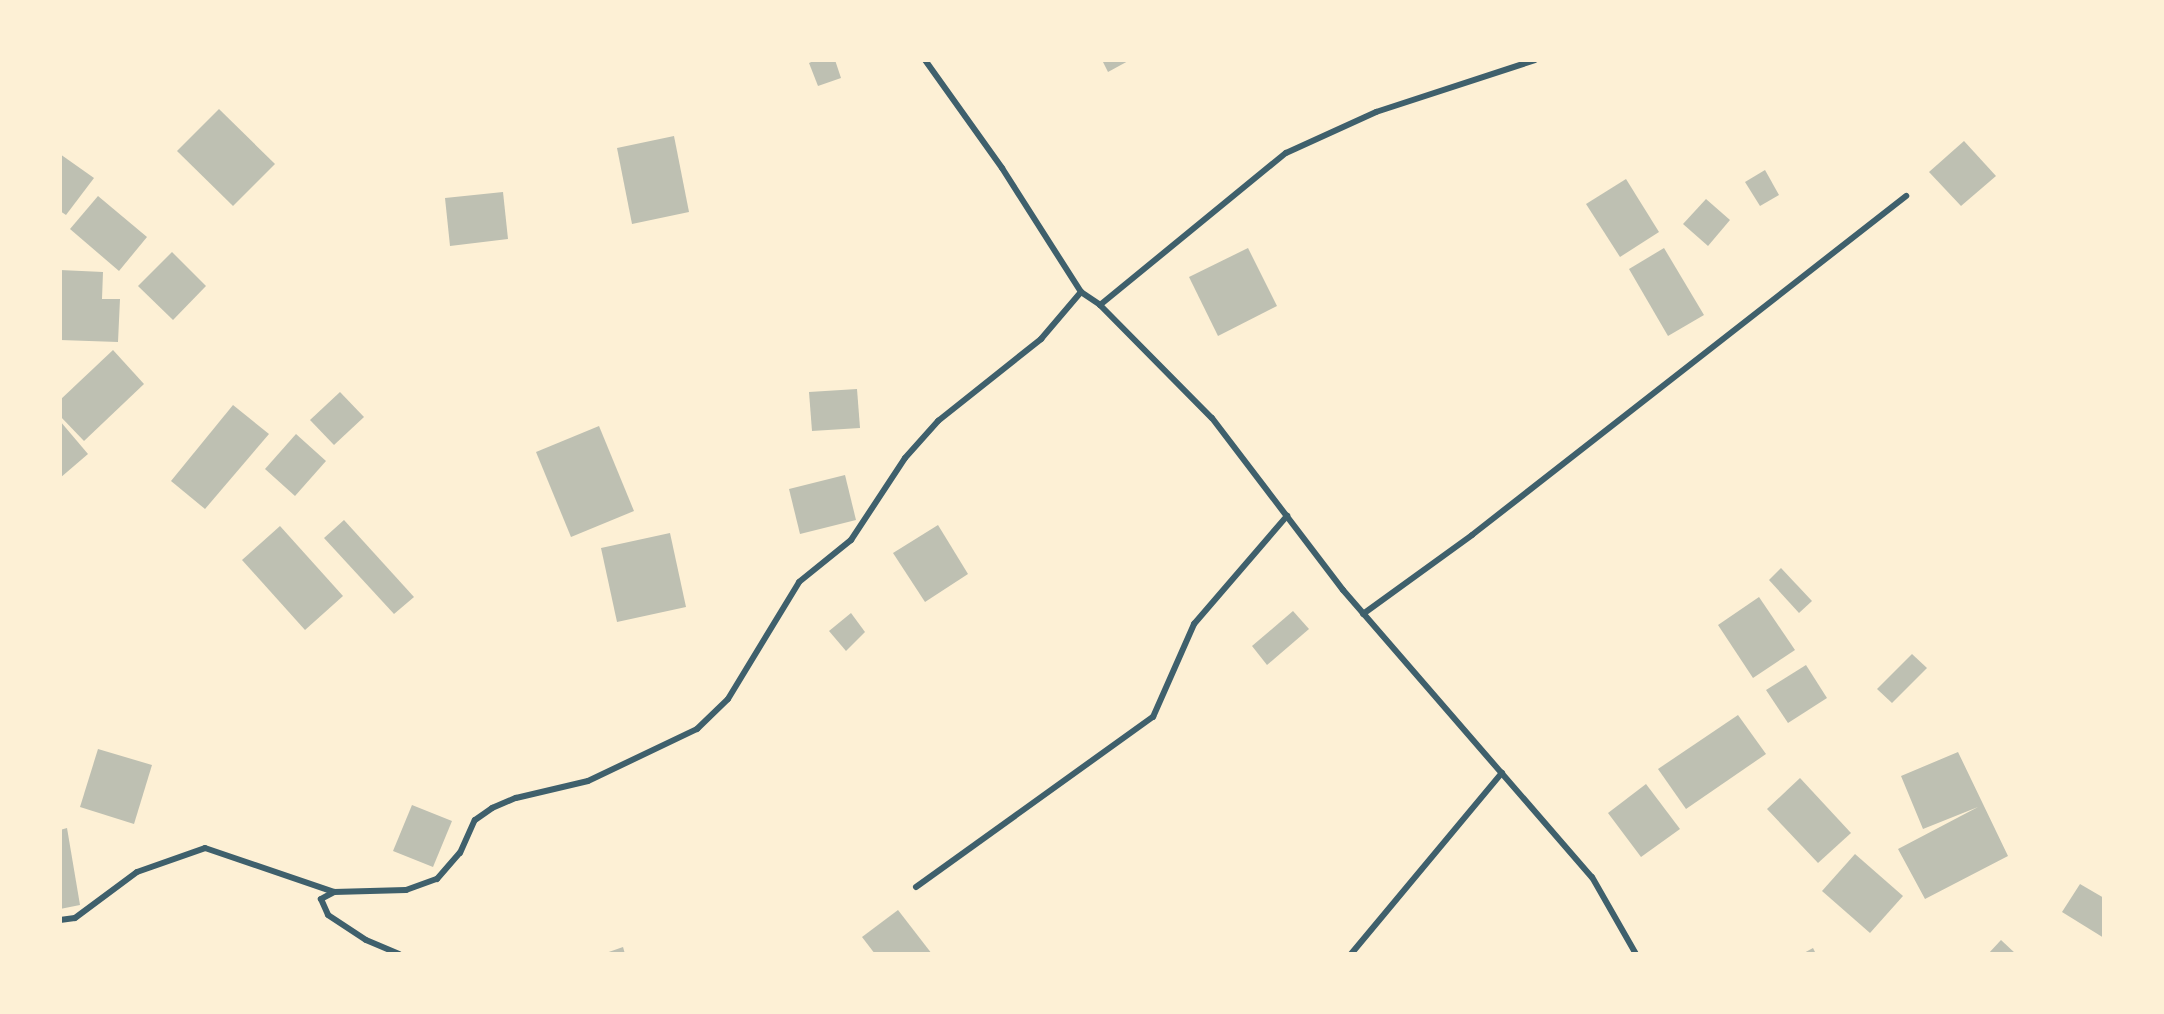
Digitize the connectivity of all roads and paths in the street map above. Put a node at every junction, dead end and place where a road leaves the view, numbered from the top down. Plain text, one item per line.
1 (926, 60) edge
2 (1535, 60) edge
3 (1906, 196) dead end
4 (1080, 292) junction
5 (1100, 305) junction
6 (1287, 516) junction
7 (1363, 614) junction
8 (1502, 773) junction
9 (916, 887) dead end
10 (334, 892) junction
11 (60, 920) edge
12 (399, 954) edge
13 (1351, 954) edge
14 (1636, 954) edge

1 - 4 street
2 - 5 street
3 - 7 street
4 - 5 street
4 - 10 street
5 - 6 street
6 - 7 street
6 - 9 street
7 - 8 street
8 - 13 street
8 - 14 street
10 - 11 street
10 - 12 street

